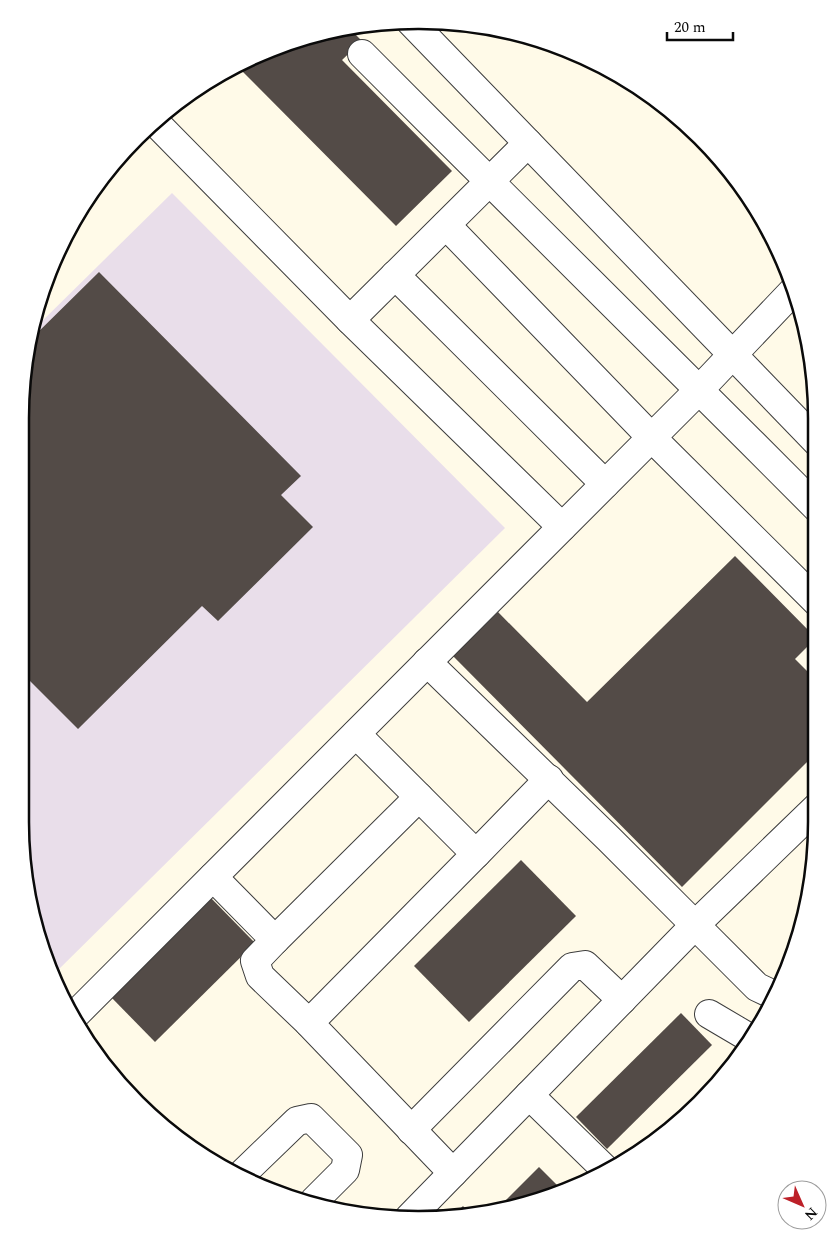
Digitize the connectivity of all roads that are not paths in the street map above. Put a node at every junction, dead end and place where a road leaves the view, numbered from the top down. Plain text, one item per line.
1 (418, 29) edge
2 (362, 54) dead end
3 (160, 127) edge
4 (528, 143) junction
5 (489, 182) junction
6 (446, 225) junction
7 (395, 275) junction
8 (789, 296) edge
9 (350, 320) junction
10 (733, 355) junction
11 (699, 390) junction
12 (808, 433) edge
13 (651, 438) junction
14 (605, 484) junction
15 (808, 499) edge
16 (562, 527) junction
17 (808, 593) edge
18 (428, 662) junction
19 (356, 734) junction
20 (549, 779) junction
21 (418, 797) junction
22 (808, 816) edge
23 (476, 854) junction
24 (213, 877) junction
25 (695, 925) junction
26 (275, 940) junction
27 (769, 993) edge
28 (622, 1000) junction
29 (79, 1011) edge
30 (709, 1014) dead end
31 (309, 1024) junction
32 (745, 1035) edge
33 (529, 1095) junction
34 (411, 1130) junction
35 (601, 1165) edge
36 (245, 1171) edge
37 (453, 1174) junction
38 (317, 1198) edge
39 (416, 1211) edge

1 - 4 lane
2 - 5 lane
3 - 9 lane
4 - 5 lane
4 - 10 lane
5 - 6 lane
5 - 11 lane
6 - 7 lane
6 - 13 lane
7 - 9 lane
7 - 14 lane
8 - 10 lane
9 - 16 lane
10 - 11 lane
10 - 12 lane
11 - 13 lane
11 - 15 lane
13 - 14 lane
13 - 17 lane
14 - 16 lane
16 - 18 lane
18 - 19 lane
18 - 20 lane
19 - 21 lane
19 - 24 lane
20 - 23 lane
20 - 25 lane
21 - 23 lane
21 - 26 lane
22 - 25 lane
23 - 31 lane
24 - 26 lane
24 - 29 lane
25 - 27 lane
25 - 28 lane
26 - 31 lane
28 - 33 lane
28 - 34 lane
30 - 32 lane
31 - 34 lane
33 - 35 lane
33 - 37 lane
34 - 37 lane
36 - 38 lane
37 - 39 lane

